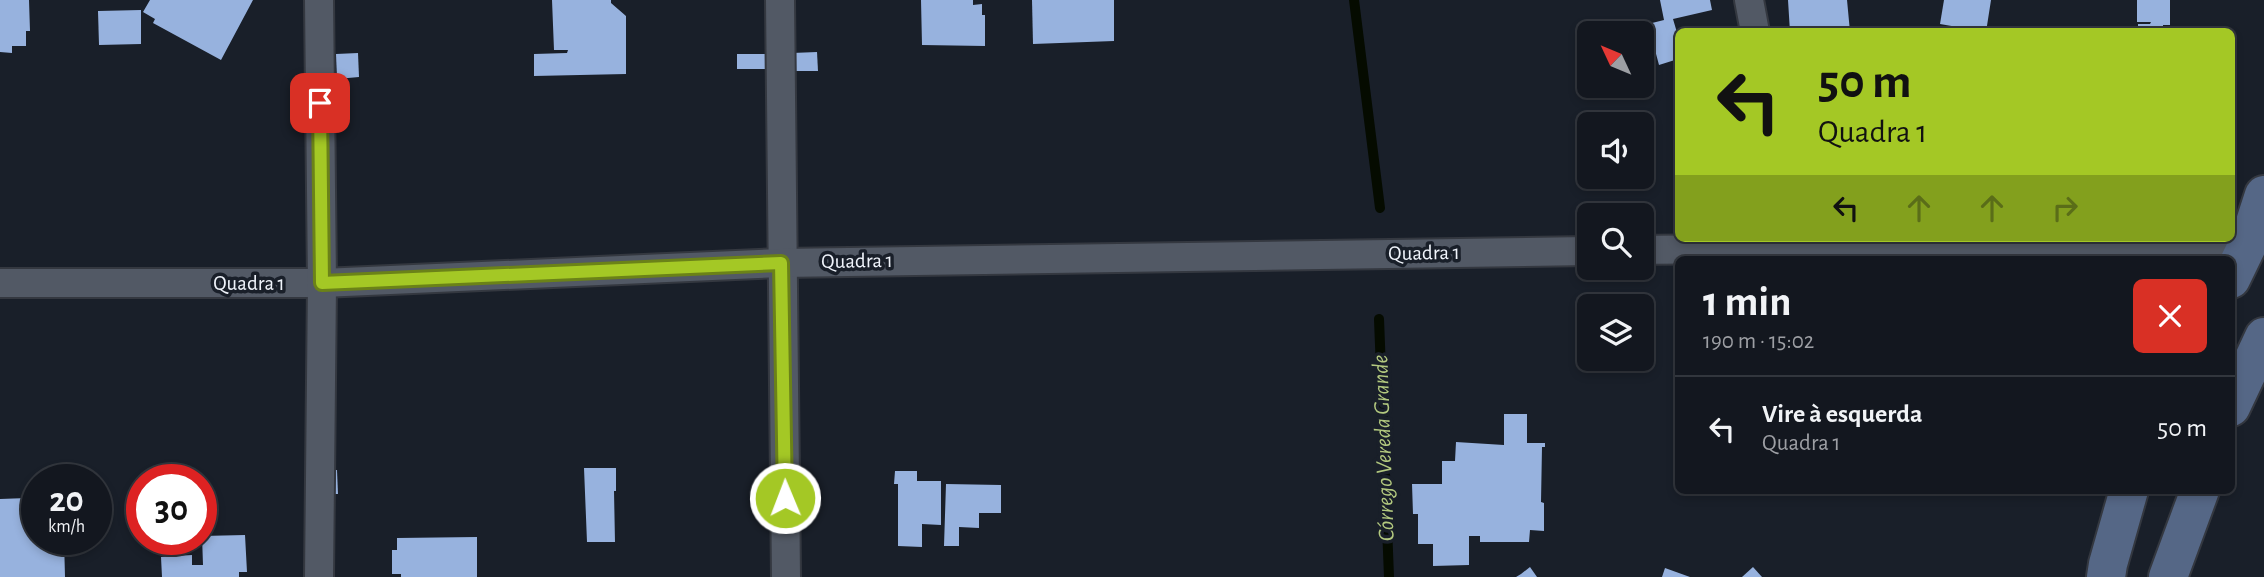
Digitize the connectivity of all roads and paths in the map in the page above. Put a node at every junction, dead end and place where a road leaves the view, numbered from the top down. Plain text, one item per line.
1 (319, 0) edge
2 (780, 0) edge
3 (1749, 0) edge
4 (1754, 28) edge
5 (2264, 195) edge
6 (1791, 243) edge
7 (2248, 244) junction
8 (1654, 249) edge
9 (1577, 251) edge
10 (781, 263) junction
11 (2235, 271) edge
12 (0, 283) edge
13 (322, 283) junction
14 (2264, 337) edge
15 (2235, 399) edge
16 (2128, 494) edge
17 (2199, 494) edge
18 (319, 577) edge
19 (786, 577) edge
20 (2106, 577) edge
21 (2168, 577) edge

1 - 13 street
2 - 10 street
3 - 4 street
5 - 7 main road
6 - 7 street
6 - 8 street
7 - 11 main road
9 - 10 street, Quadra 1
10 - 13 street, Quadra 1
10 - 19 street
12 - 13 street, Quadra 1
13 - 18 street
14 - 15 main road
16 - 20 main road
17 - 21 main road

